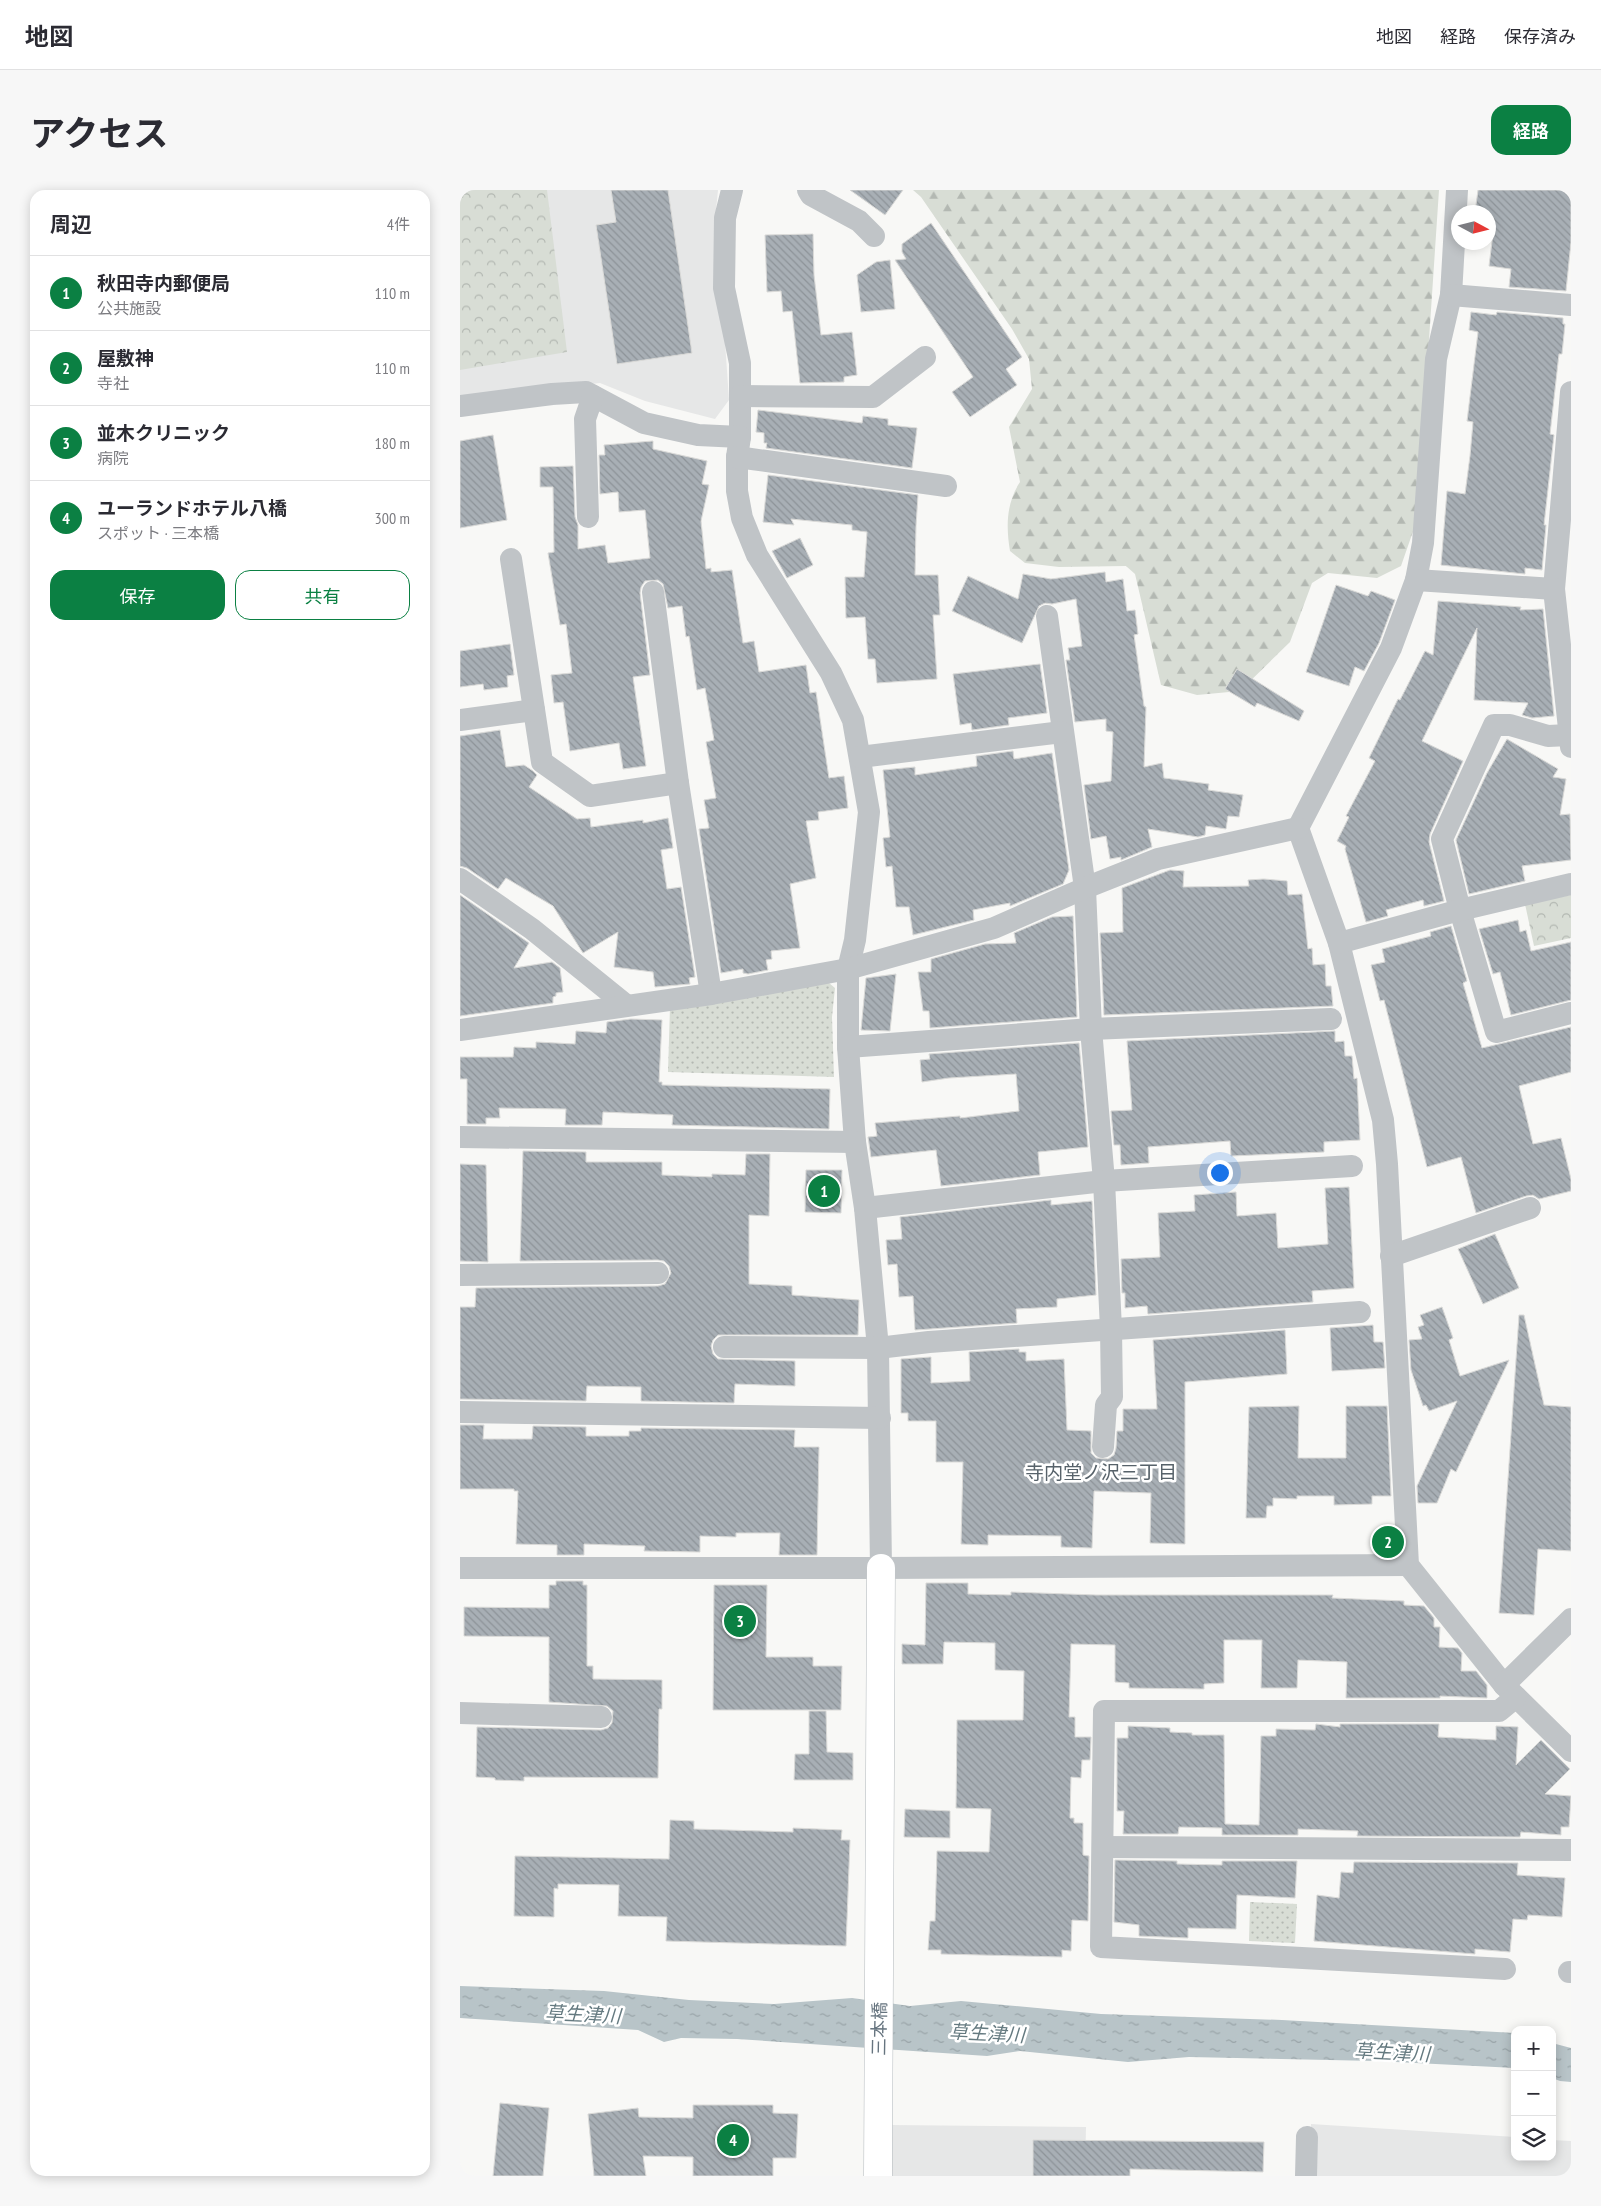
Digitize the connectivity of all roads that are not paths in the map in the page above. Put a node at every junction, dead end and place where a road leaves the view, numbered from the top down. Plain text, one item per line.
1 (732, 190) edge
2 (808, 190) edge
3 (1457, 190) edge
4 (874, 236) dead end
5 (1451, 295) junction
6 (1571, 305) edge
7 (925, 357) dead end
8 (1571, 392) edge
9 (594, 396) junction
10 (740, 396) junction
11 (460, 406) edge
12 (739, 447) junction
13 (946, 486) dead end
14 (1567, 493) edge
15 (588, 517) dead end
16 (512, 559) dead end
17 (1416, 580) junction
18 (1554, 589) junction
19 (653, 592) dead end
20 (1047, 616) dead end
21 (534, 710) junction
22 (460, 720) edge
23 (1062, 732) junction
24 (1570, 741) edge
25 (860, 757) junction
26 (678, 783) junction
27 (1298, 828) junction
28 (460, 879) edge
29 (1571, 884) edge
30 (1085, 888) junction
31 (1460, 910) junction
32 (1339, 943) junction
33 (848, 968) junction
34 (711, 994) junction
35 (626, 1006) junction
36 (1571, 1013) edge
37 (1331, 1019) dead end
38 (1091, 1029) junction
39 (460, 1030) edge
40 (848, 1047) junction
41 (460, 1137) edge
42 (855, 1142) junction
43 (1352, 1166) dead end
44 (1104, 1181) junction
45 (864, 1208) junction
46 (1530, 1208) dead end
47 (1391, 1256) junction
48 (658, 1273) dead end
49 (460, 1275) edge
50 (1360, 1312) dead end
51 (1111, 1330) junction
52 (724, 1347) dead end
53 (878, 1348) junction
54 (460, 1412) edge
55 (880, 1418) junction
56 (1103, 1447) dead end
57 (1408, 1565) junction
58 (460, 1568) edge
59 (881, 1568) junction
60 (1571, 1619) edge
61 (1510, 1691) junction
62 (460, 1713) edge
63 (601, 1717) dead end
64 (1571, 1750) edge
65 (1103, 1847) junction
66 (1571, 1850) edge
67 (1505, 1969) dead end
68 (1306, 2138) dead end
69 (878, 2176) edge
70 (1306, 2176) edge

1 - 10 street
2 - 4 street
3 - 5 street
5 - 6 street
5 - 17 street
7 - 10 street
8 - 14 street
9 - 11 street
9 - 12 street
9 - 15 street
10 - 12 street
12 - 13 street
12 - 25 street
14 - 18 street
16 - 21 street
17 - 18 street
17 - 27 street
18 - 24 street
19 - 26 street
20 - 23 street
21 - 22 street
21 - 26 street
23 - 25 street
23 - 30 street
24 - 31 street
25 - 33 street
26 - 34 street
27 - 30 street
27 - 32 street
28 - 35 street
29 - 31 street
30 - 33 street
30 - 38 street
31 - 32 street
31 - 36 street
32 - 47 street
33 - 34 street
33 - 40 street
34 - 35 street
35 - 39 street
37 - 38 street
38 - 40 street
38 - 44 street
40 - 42 street
41 - 42 street
42 - 45 street
43 - 44 street
44 - 45 street
44 - 51 street
45 - 53 street
46 - 47 street
47 - 57 street
48 - 49 street
50 - 51 street
51 - 53 street
51 - 56 street
52 - 53 street
53 - 55 street
54 - 55 street
55 - 59 street
57 - 59 street
57 - 61 street
58 - 59 street
59 - 69 street, 三本橋
60 - 61 street
61 - 64 street
61 - 65 street
62 - 63 street
65 - 66 street
65 - 67 street
68 - 70 street

